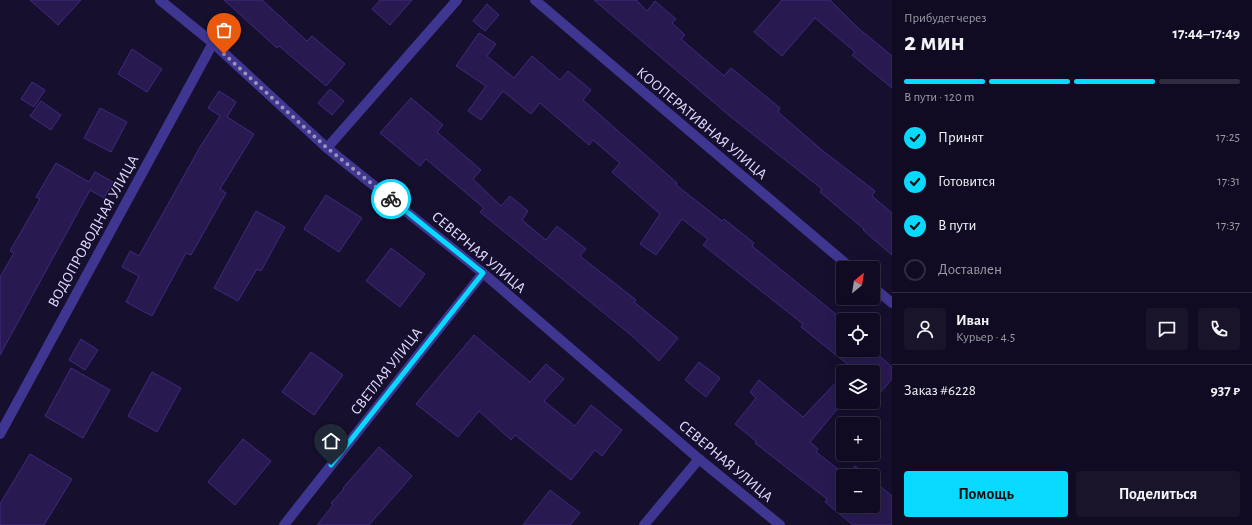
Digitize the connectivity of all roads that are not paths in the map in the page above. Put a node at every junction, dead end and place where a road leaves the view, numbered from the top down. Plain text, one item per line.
1 (160, 0) edge
2 (457, 0) edge
3 (535, 0) edge
4 (213, 43) junction
5 (327, 148) junction
6 (843, 261) edge
7 (483, 273) junction
8 (880, 293) edge
9 (892, 303) edge
10 (0, 434) edge
11 (699, 459) junction
12 (284, 525) edge
13 (644, 525) edge
14 (780, 525) edge

1 - 4 street, СЕВЕРНАЯ УЛИЦА
2 - 5 street
3 - 6 street, КООПЕРАТИВНАЯ УЛИЦА
4 - 5 street, СЕВЕРНАЯ УЛИЦА
4 - 10 street, ВОДОПРОВОДНАЯ УЛИЦА
5 - 7 street, СЕВЕРНАЯ УЛИЦА
7 - 11 street, СЕВЕРНАЯ УЛИЦА
7 - 12 street, СВЕТЛАЯ УЛИЦА
8 - 9 street
11 - 13 street
11 - 14 street, СЕВЕРНАЯ УЛИЦА

